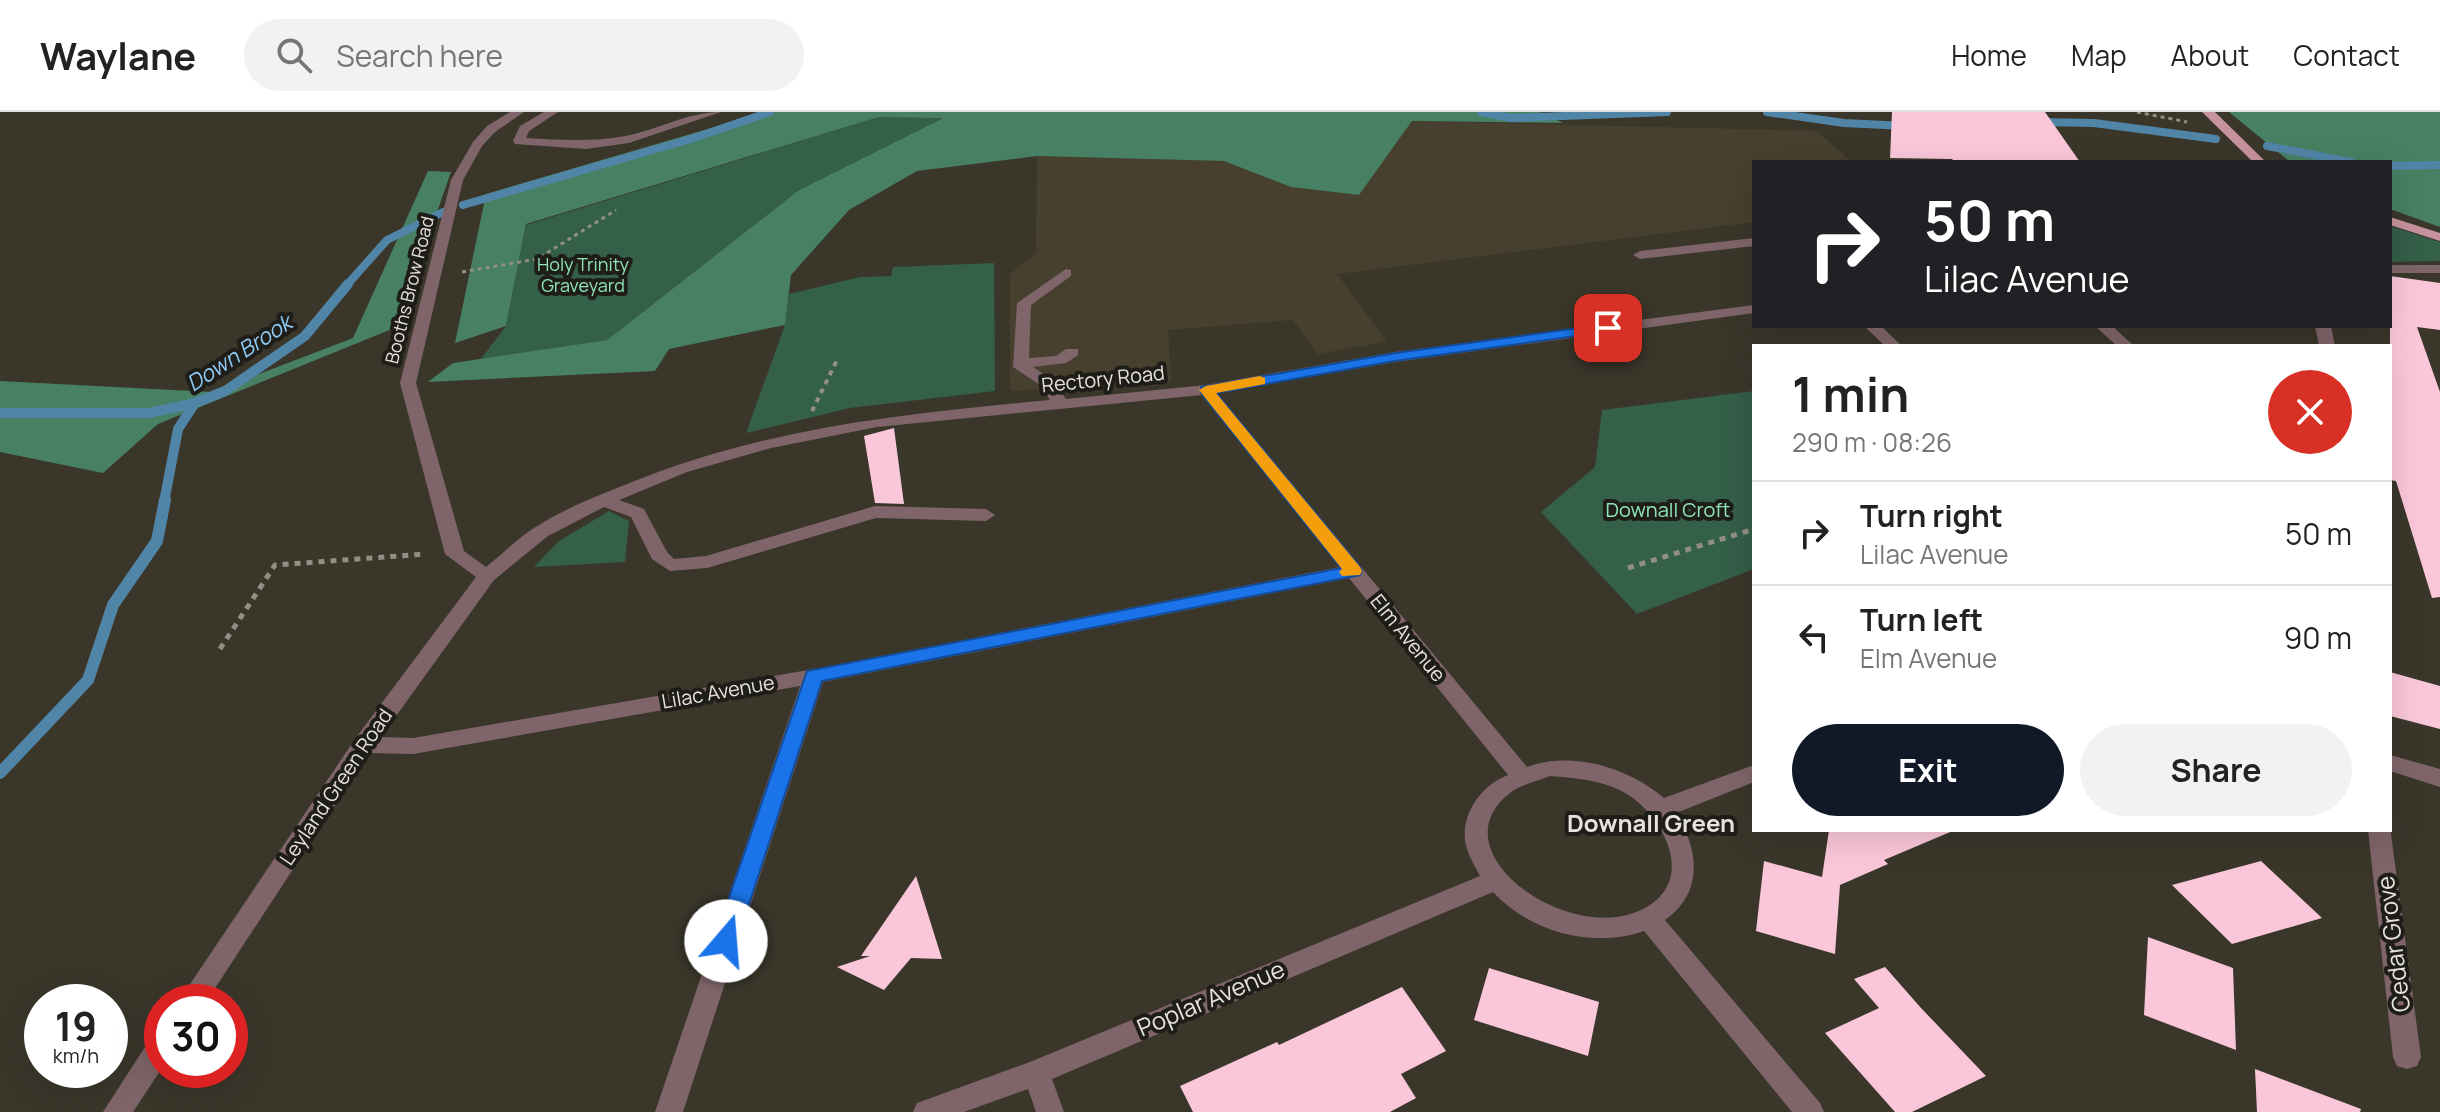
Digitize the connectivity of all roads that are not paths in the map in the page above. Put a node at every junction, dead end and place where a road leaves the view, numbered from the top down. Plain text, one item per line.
1 (518, 112) edge
2 (552, 112) edge
3 (715, 112) edge
4 (2208, 112) edge
5 (2258, 160) edge
6 (2392, 222) edge
7 (2440, 237) edge
8 (1752, 242) edge
9 (1640, 255) dead end
10 (2392, 269) edge
11 (2440, 269) edge
12 (1066, 273) dead end
13 (1752, 309) edge
14 (1874, 328) edge
15 (2105, 328) edge
16 (1892, 344) edge
17 (2124, 344) edge
18 (1072, 352) dead end
19 (1021, 363) junction
20 (1206, 390) junction
21 (1061, 406) junction
22 (603, 500) junction
23 (986, 515) dead end
24 (1353, 571) junction
25 (487, 576) junction
26 (814, 676) junction
27 (363, 745) junction
28 (2392, 764) edge
29 (1520, 774) junction
30 (1752, 774) edge
31 (2440, 778) edge
32 (1661, 809) junction
33 (2380, 832) edge
34 (1494, 881) junction
35 (1649, 919) junction
36 (203, 984) edge
37 (2407, 1057) dead end
38 (144, 1072) edge
39 (1036, 1073) junction
40 (117, 1112) edge
41 (669, 1112) edge
42 (927, 1112) edge
43 (1050, 1112) edge
44 (1810, 1112) edge

1 - 25 street, Booths Brow Road
2 - 3 street
4 - 5 main road
6 - 7 main road
8 - 9 street
10 - 11 street
12 - 19 street
13 - 20 street, Rectory Road
14 - 16 street
15 - 17 street
18 - 19 street
19 - 21 street
20 - 21 street, Rectory Road
20 - 24 street, Elm Avenue
21 - 22 street, Rectory Road
22 - 23 street
22 - 25 street, Rectory Road
24 - 26 street, Lilac Avenue
24 - 29 street, Elm Avenue
25 - 27 street, Leyland Green Road
26 - 27 street, Lilac Avenue
26 - 41 street
27 - 36 street, Leyland Green Road
28 - 31 street
29 - 32 street
29 - 34 street
30 - 32 street
32 - 35 street
33 - 37 street, Cedar Grove
34 - 35 street
34 - 39 street, Poplar Avenue
35 - 44 street
38 - 40 street
39 - 42 street, Poplar Avenue
39 - 43 street

